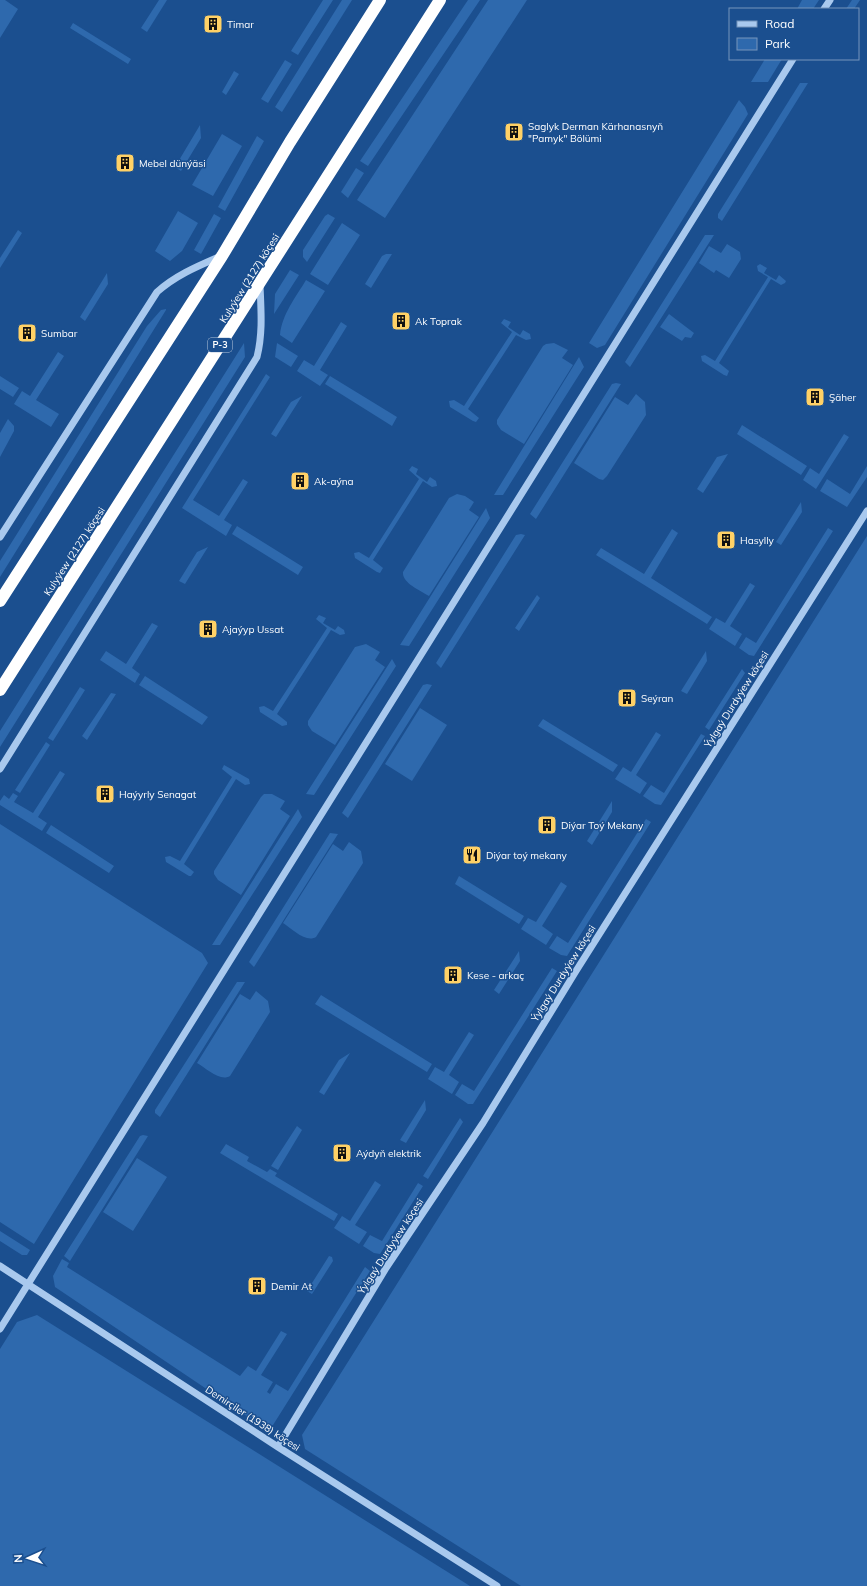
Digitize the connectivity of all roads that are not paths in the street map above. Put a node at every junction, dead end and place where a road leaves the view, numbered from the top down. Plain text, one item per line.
1 (380, 0) edge
2 (440, 0) edge
3 (792, 60) edge
4 (222, 256) junction
5 (260, 284) junction
6 (867, 511) edge
7 (0, 537) edge
8 (0, 601) edge
9 (0, 690) edge
10 (0, 769) edge
11 (0, 1266) edge
12 (28, 1284) junction
13 (0, 1329) edge
14 (278, 1447) junction
15 (496, 1586) edge

1 - 4 highway
2 - 5 highway, Kulyýew (2127) köçesi / P-3
3 - 12 street
4 - 7 street
4 - 8 highway
5 - 9 highway, Kulyýew (2127) köçesi / P-3
5 - 10 street
6 - 14 street, Ýylgaý Durdyýew köçesi
11 - 12 street, Demirçiler (1938) köçesi
12 - 13 street
12 - 14 street, Demirçiler (1938) köçesi
14 - 15 street, Demirçiler (1938) köçesi

